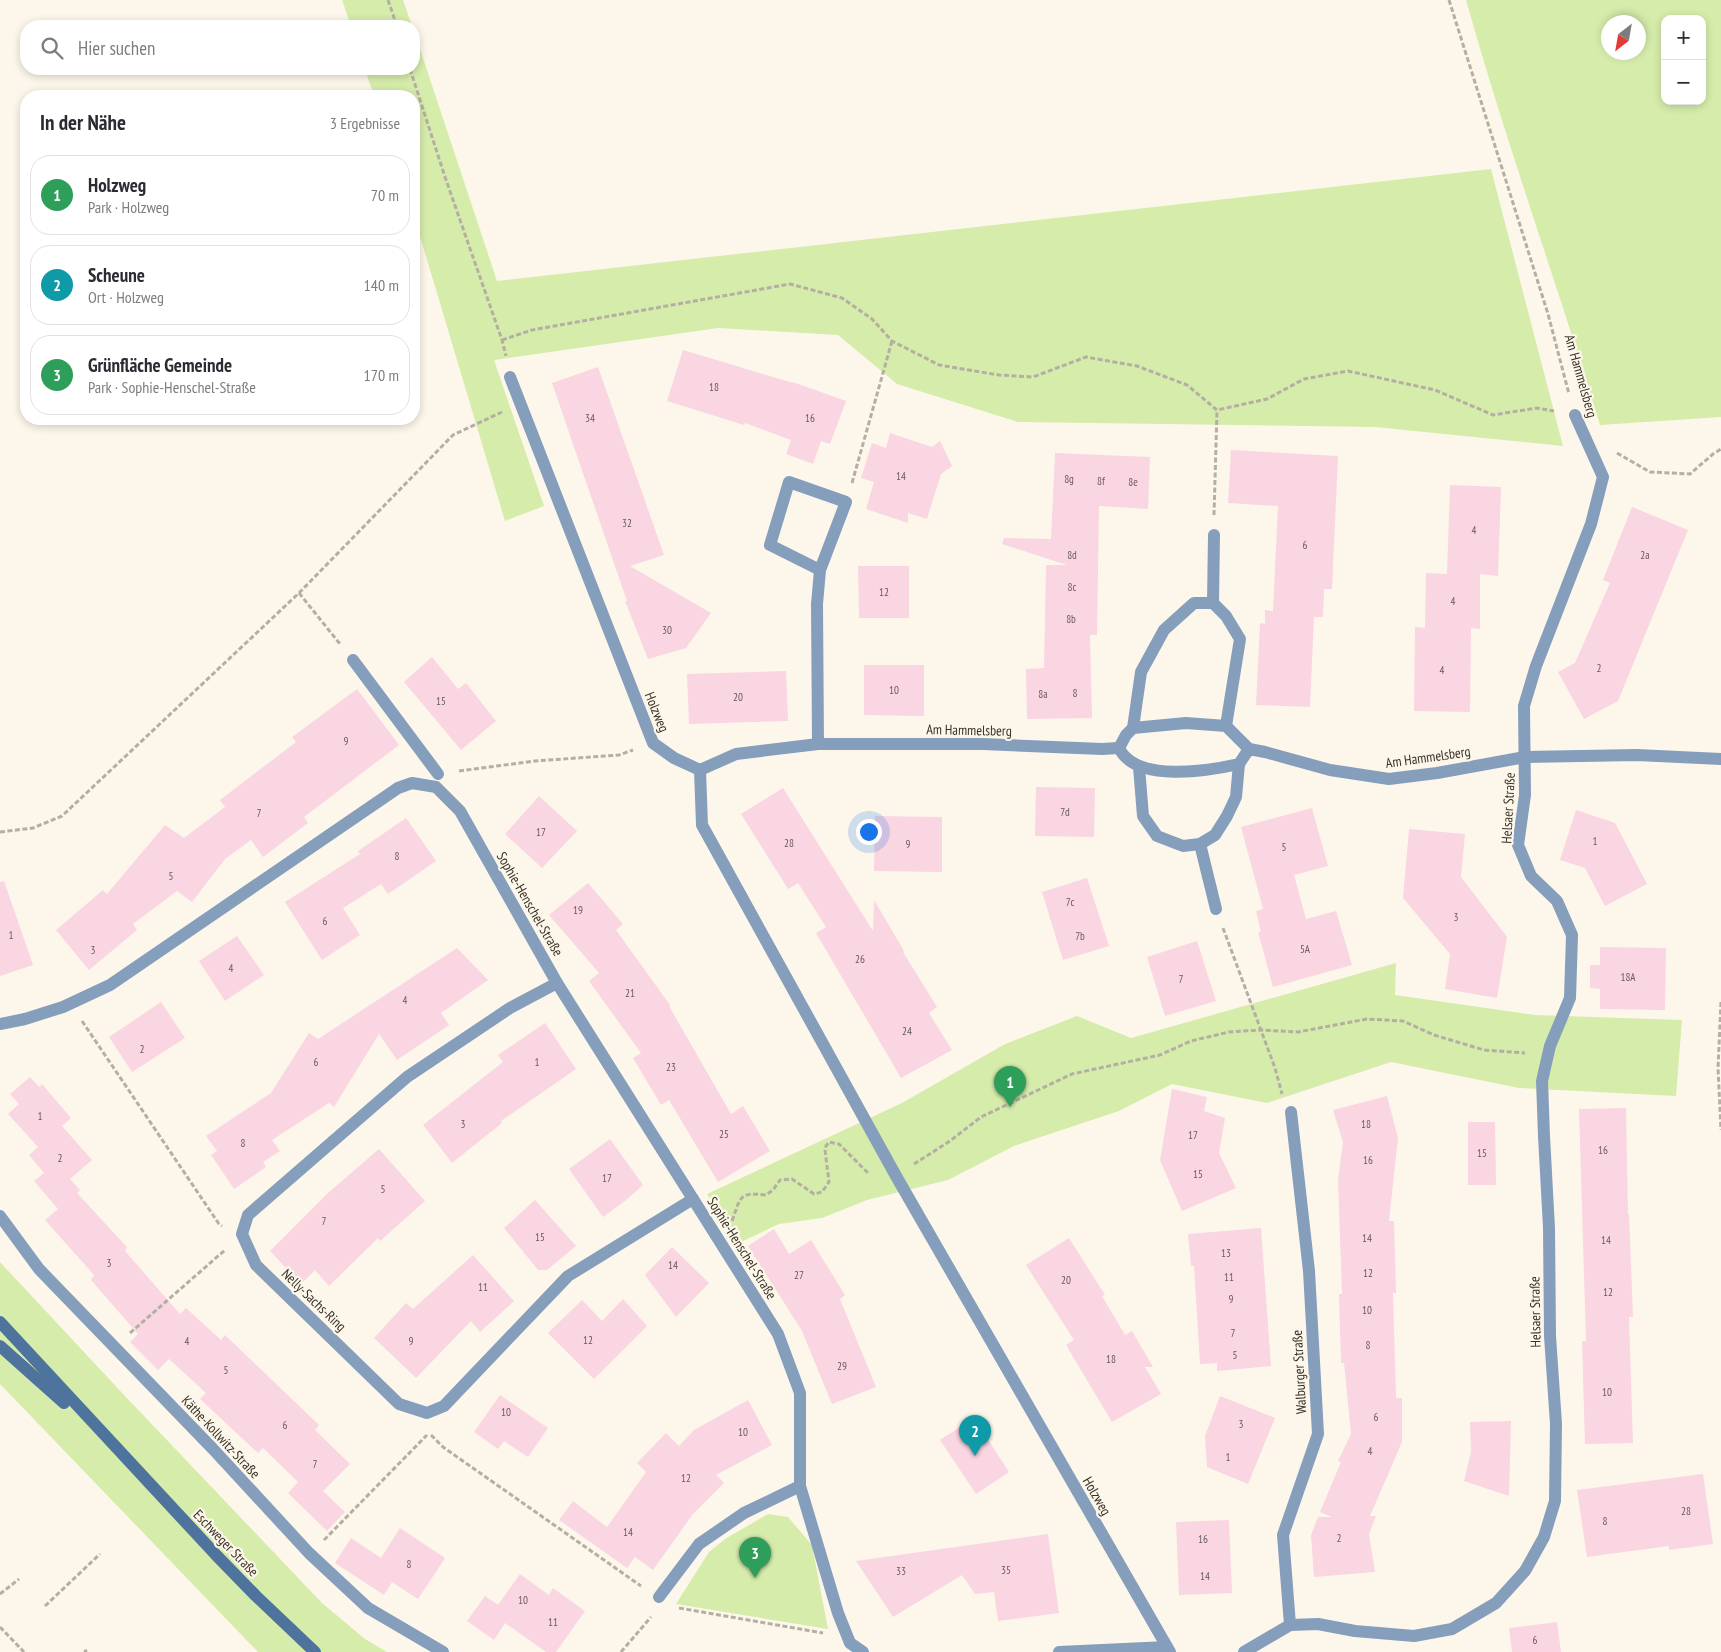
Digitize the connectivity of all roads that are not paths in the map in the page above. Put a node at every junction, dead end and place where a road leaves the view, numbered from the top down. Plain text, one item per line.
1 (510, 376) road end
2 (1575, 415) road end
3 (1214, 535) road end
4 (820, 570) junction
5 (1214, 604) junction
6 (353, 660) road end
7 (1226, 726) junction
8 (1133, 728) junction
9 (818, 744) junction
10 (1119, 748) junction
11 (1249, 749) junction
12 (1525, 757) junction
13 (1721, 758) edge
14 (1239, 764) junction
15 (1139, 768) junction
16 (700, 770) junction
17 (438, 774) road end
18 (1200, 844) junction
19 (1216, 909) road end
20 (557, 982) junction
21 (0, 1024) edge
22 (1291, 1112) road end
23 (693, 1199) junction
24 (0, 1216) edge
25 (0, 1322) edge
26 (0, 1346) edge
27 (118, 1451) junction
28 (800, 1486) junction
29 (659, 1601) road end
30 (1290, 1625) junction
31 (1168, 1649) edge
32 (315, 1652) edge
33 (444, 1652) edge
34 (863, 1652) edge
35 (1059, 1652) edge
36 (1244, 1652) edge

1 - 16 street, Holzweg
2 - 12 street, Am Hammelsberg
3 - 5 street
4 - 4 street
4 - 9 street
5 - 7 street
5 - 8 street
6 - 17 street
7 - 8 street
7 - 11 street
8 - 10 street
9 - 10 street, Am Hammelsberg
9 - 16 street, Am Hammelsberg
10 - 15 street
11 - 12 street, Am Hammelsberg
11 - 14 street
12 - 13 street, Am Hammelsberg
12 - 30 street, Helsaer Straße
14 - 15 street
14 - 18 street
15 - 18 street
16 - 31 street, Holzweg
18 - 19 street
20 - 21 street, Sophie-Henschel-Straße
20 - 23 street, Sophie-Henschel-Straße
20 - 23 street, Nelly-Sachs-Ring
22 - 30 street, Walburger Straße
23 - 28 street, Sophie-Henschel-Straße
24 - 33 street, Käthe-Kollwitz-Straße
25 - 27 main road, Eschweger Straße
26 - 27 main road, Eschweger Straße
27 - 32 main road, Eschweger Straße
28 - 29 street
28 - 34 street, Sophie-Henschel-Straße
30 - 36 street, Helsaer Straße
31 - 35 street

